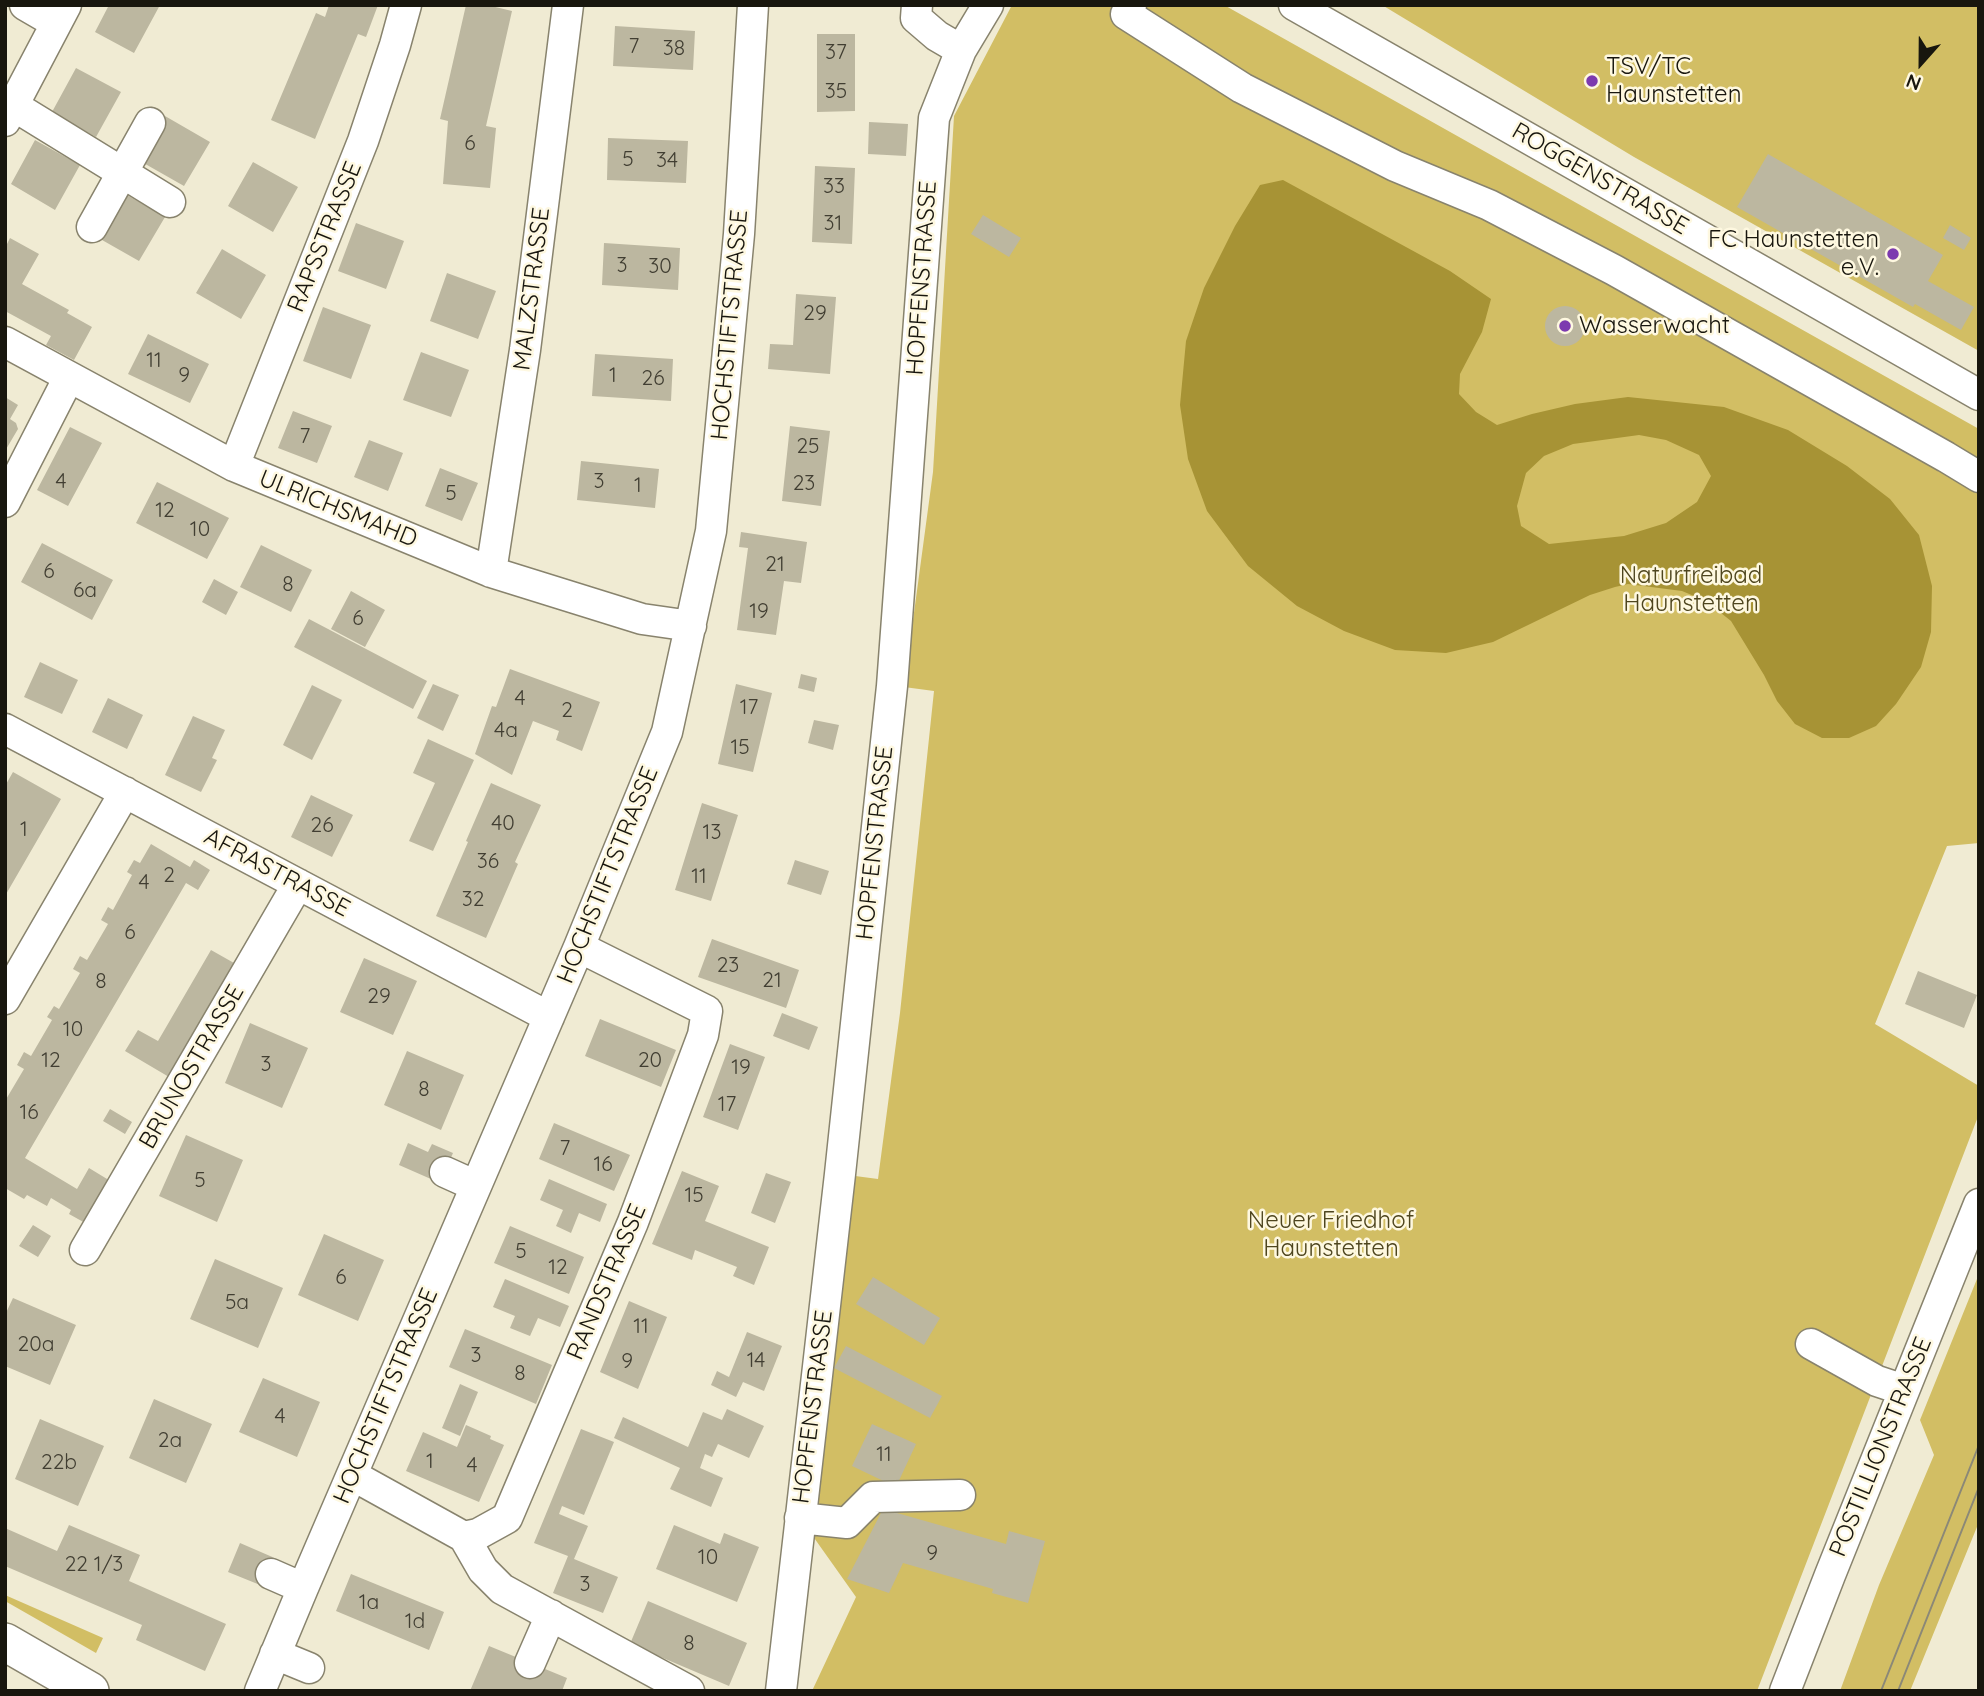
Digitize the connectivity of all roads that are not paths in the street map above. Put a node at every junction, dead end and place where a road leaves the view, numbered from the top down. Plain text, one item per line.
1 (25, 5) edge
2 (406, 5) edge
3 (568, 5) edge
4 (752, 5) edge
5 (917, 5) edge
6 (988, 5) edge
7 (1131, 5) edge
8 (1294, 5) edge
9 (1326, 13) edge
10 (61, 14) edge
11 (961, 50) junction
12 (9, 114) edge
13 (150, 122) dead end
14 (121, 174) junction
15 (170, 202) dead end
16 (92, 227) dead end
17 (5, 342) edge
18 (69, 377) junction
19 (1979, 395) edge
20 (234, 466) junction
21 (1979, 477) edge
22 (5, 502) edge
23 (491, 572) junction
24 (691, 626) junction
25 (5, 729) edge
26 (125, 792) junction
27 (298, 884) junction
28 (579, 947) junction
29 (5, 999) edge
30 (549, 1017) junction
31 (445, 1172) dead end
32 (476, 1186) junction
33 (1979, 1204) edge
34 (85, 1250) dead end
35 (1811, 1344) dead end
36 (1904, 1390) junction
37 (352, 1475) junction
38 (960, 1495) dead end
39 (800, 1518) junction
40 (464, 1537) junction
41 (271, 1574) dead end
42 (303, 1588) junction
43 (551, 1615) junction
44 (5, 1642) edge
45 (275, 1654) junction
46 (530, 1663) dead end
47 (309, 1668) dead end
48 (90, 1691) edge
49 (260, 1691) edge
50 (689, 1691) edge
51 (780, 1691) edge
52 (1785, 1691) edge

1 - 10 street
2 - 20 street, RAPSSTRASSE
3 - 23 street, MALZSTRASSE
4 - 24 street, HOCHSTIFTSTRASSE
5 - 11 street
6 - 11 street, HOPFENSTRASSE
7 - 21 street
8 - 9 street, ROGGENSTRASSE
9 - 19 street, ROGGENSTRASSE
10 - 12 street
11 - 39 street, HOPFENSTRASSE
12 - 14 street
13 - 14 street
14 - 15 street
14 - 16 street
17 - 18 street, ULRICHSMAHD
18 - 20 street, ULRICHSMAHD
18 - 22 street
20 - 23 street, ULRICHSMAHD
23 - 24 street, ULRICHSMAHD
24 - 28 street, HOCHSTIFTSTRASSE
25 - 26 street, AFRASTRASSE
26 - 27 street, AFRASTRASSE
26 - 29 street
27 - 30 street, AFRASTRASSE
27 - 34 street, BRUNOSTRASSE
28 - 30 street, HOCHSTIFTSTRASSE
28 - 40 street, RANDSTRASSE
30 - 32 street, HOCHSTIFTSTRASSE
31 - 32 street
32 - 37 street, HOCHSTIFTSTRASSE
33 - 36 street, POSTILLIONSTRASSE
35 - 36 street
36 - 52 street, POSTILLIONSTRASSE
37 - 40 street
37 - 42 street, HOCHSTIFTSTRASSE
38 - 39 street
39 - 51 street, HOPFENSTRASSE
40 - 43 street
41 - 42 street
42 - 45 street, HOCHSTIFTSTRASSE
43 - 46 street
43 - 50 street
44 - 48 main road
45 - 47 street
45 - 49 street, HOCHSTIFTSTRASSE

